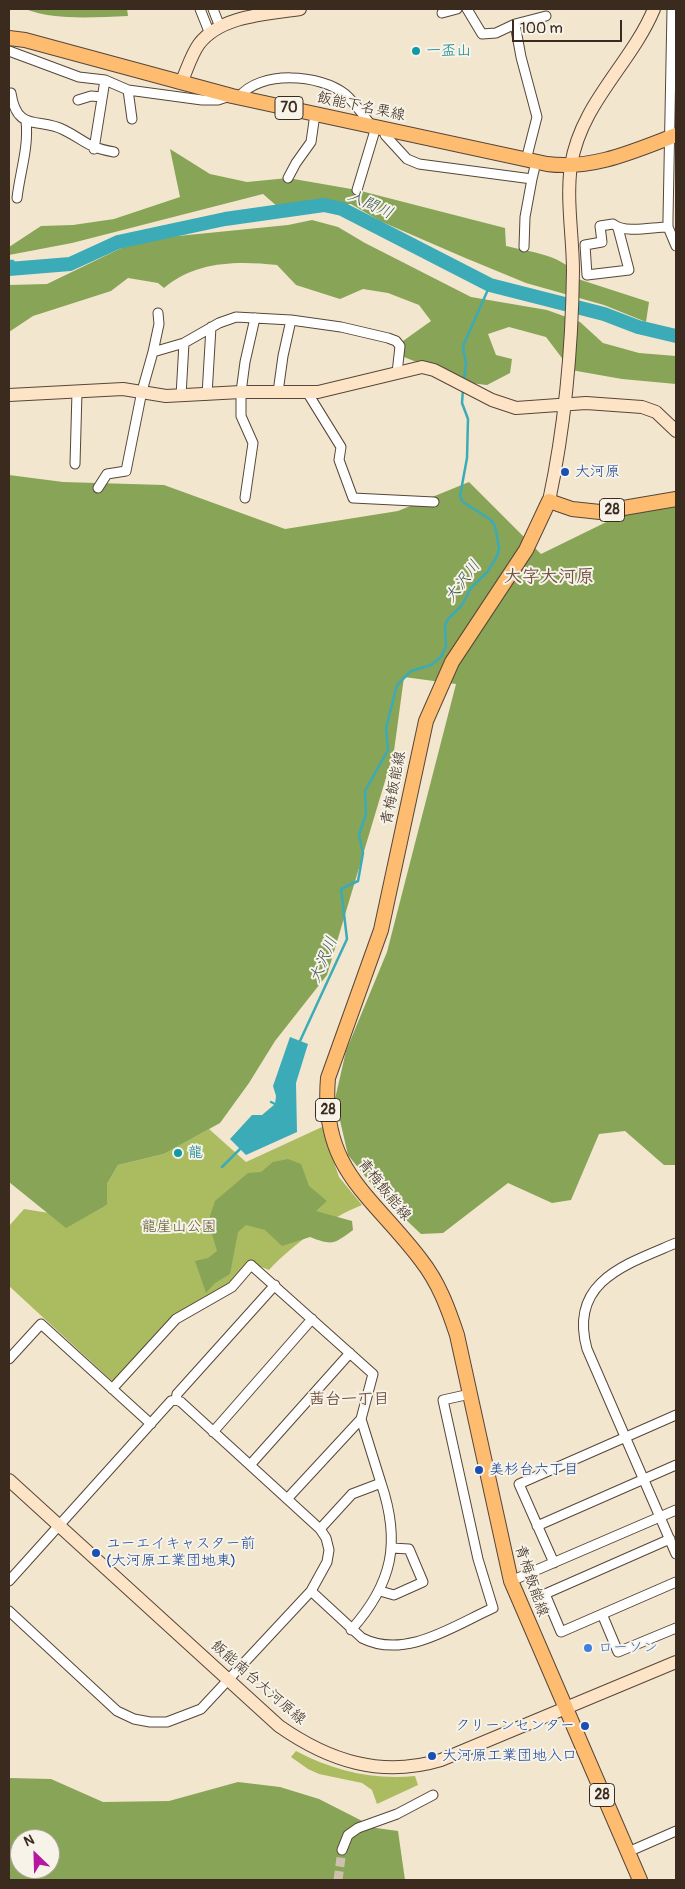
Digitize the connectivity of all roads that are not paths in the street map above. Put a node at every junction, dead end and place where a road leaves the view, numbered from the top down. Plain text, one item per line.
1 (200, 9) edge
2 (213, 9) edge
3 (300, 9) edge
4 (457, 9) edge
5 (468, 9) edge
6 (654, 9) edge
7 (672, 9) edge
8 (442, 13) dead end
9 (546, 16) dead end
10 (515, 24) junction
11 (215, 31) junction
12 (9, 38) edge
13 (9, 50) edge
14 (105, 80) junction
15 (181, 83) junction
16 (128, 90) junction
17 (11, 94) dead end
18 (102, 97) junction
19 (235, 97) junction
20 (78, 100) dead end
21 (674, 109) edge
22 (316, 114) junction
23 (132, 119) dead end
24 (26, 122) junction
25 (376, 127) junction
26 (673, 136) edge
27 (94, 149) junction
28 (114, 152) dead end
29 (531, 161) junction
30 (673, 163) edge
31 (571, 165) junction
32 (288, 178) dead end
33 (532, 179) junction
34 (357, 190) dead end
35 (17, 198) dead end
36 (668, 226) junction
37 (618, 228) junction
38 (676, 246) edge
39 (524, 247) dead end
40 (158, 313) dead end
41 (255, 318) junction
42 (291, 320) junction
43 (211, 327) junction
44 (184, 343) junction
45 (153, 352) junction
46 (397, 373) junction
47 (142, 391) junction
48 (77, 392) junction
49 (241, 392) junction
50 (278, 392) junction
51 (307, 392) junction
52 (9, 394) edge
53 (207, 395) junction
54 (181, 396) junction
55 (565, 405) junction
56 (676, 431) edge
57 (75, 464) dead end
58 (98, 488) dead end
59 (245, 498) dead end
60 (676, 500) edge
61 (549, 501) junction
62 (434, 502) dead end
63 (676, 1243) edge
64 (275, 1285) junction
65 (312, 1319) junction
66 (350, 1353) junction
67 (9, 1358) edge
68 (112, 1389) junction
69 (470, 1394) junction
70 (176, 1400) junction
71 (676, 1415) edge
72 (360, 1419) junction
73 (151, 1424) junction
74 (213, 1432) junction
75 (625, 1437) junction
76 (250, 1465) junction
77 (676, 1465) edge
78 (9, 1480) edge
79 (644, 1480) junction
80 (381, 1482) junction
81 (287, 1499) junction
82 (676, 1510) edge
83 (660, 1517) junction
84 (59, 1526) junction
85 (537, 1526) junction
86 (320, 1529) junction
87 (670, 1539) junction
88 (392, 1548) junction
89 (676, 1554) edge
90 (554, 1562) junction
91 (9, 1581) edge
92 (511, 1581) junction
93 (676, 1582) edge
94 (311, 1591) junction
95 (380, 1591) junction
96 (9, 1611) edge
97 (602, 1614) junction
98 (676, 1628) edge
99 (351, 1630) junction
100 (676, 1662) edge
101 (227, 1680) junction
102 (565, 1710) junction
103 (433, 1795) dead end
104 (676, 1831) edge
105 (342, 1850) tunnel mouth
106 (628, 1852) junction
107 (640, 1880) edge

1 - 11 street
2 - 11 street
3 - 11 street
4 - 8 street
5 - 10 street
6 - 31 street
7 - 21 street
9 - 10 street
10 - 29 street
11 - 15 street
12 - 15 main road, 飯能下名栗線 / 70
13 - 14 street
14 - 16 street
14 - 18 street
15 - 19 main road, 飯能下名栗線 / 70
16 - 19 street
16 - 23 street
17 - 24 street
18 - 20 street
18 - 27 street
19 - 22 main road, 飯能下名栗線 / 70
19 - 25 street
21 - 26 street
22 - 25 main road, 飯能下名栗線 / 70
22 - 32 street
24 - 27 street
24 - 35 street
25 - 29 main road, 飯能下名栗線 / 70
25 - 33 street
25 - 34 street
26 - 30 street
26 - 31 main road, 飯能下名栗線 / 70
27 - 28 street
29 - 31 main road, 飯能下名栗線 / 70
29 - 33 street
30 - 36 street
31 - 55 street
33 - 39 street
36 - 37 street
36 - 38 street
37 - 37 street
40 - 45 street
41 - 42 street
41 - 43 street
41 - 49 street
42 - 46 street
42 - 50 street
43 - 44 street
43 - 53 street
44 - 45 street
44 - 54 street
45 - 47 street
46 - 51 street
46 - 55 street
47 - 48 street
47 - 54 street
47 - 58 street
48 - 52 street
48 - 57 street
49 - 50 street
49 - 53 street
49 - 59 street
50 - 51 street
51 - 62 street
53 - 54 street
55 - 56 street
55 - 61 street
60 - 61 main road, 28
61 - 69 main road, 青梅飯能線 / 28
63 - 75 street
64 - 65 street
64 - 68 street
64 - 70 street
65 - 66 street
65 - 74 street
66 - 72 street
66 - 76 street
67 - 68 street
68 - 73 street
69 - 92 main road, 青梅飯能線 / 28
69 - 99 street
70 - 73 street
70 - 74 street
71 - 75 street
72 - 80 street
72 - 81 street
73 - 84 street
74 - 76 street
75 - 79 street
75 - 85 street
76 - 81 street
77 - 79 street
78 - 84 street, 飯能南台大河原線
79 - 83 street
79 - 85 street
80 - 86 street
80 - 88 street
81 - 86 street
82 - 83 street
83 - 87 street
83 - 90 street
84 - 91 street
84 - 101 street, 飯能南台大河原線
85 - 90 street
86 - 94 street
87 - 89 street
87 - 97 street
88 - 95 street
88 - 95 street
90 - 92 street
92 - 102 main road, 青梅飯能線 / 28
93 - 97 street
94 - 99 street
94 - 101 street
95 - 99 street
96 - 101 street
97 - 98 street
100 - 102 street, 飯能南台大河原線
101 - 102 street, 飯能南台大河原線
102 - 106 main road, 青梅飯能線 / 28
103 - 105 street
104 - 106 street
106 - 107 main road, 青梅飯能線 / 28

